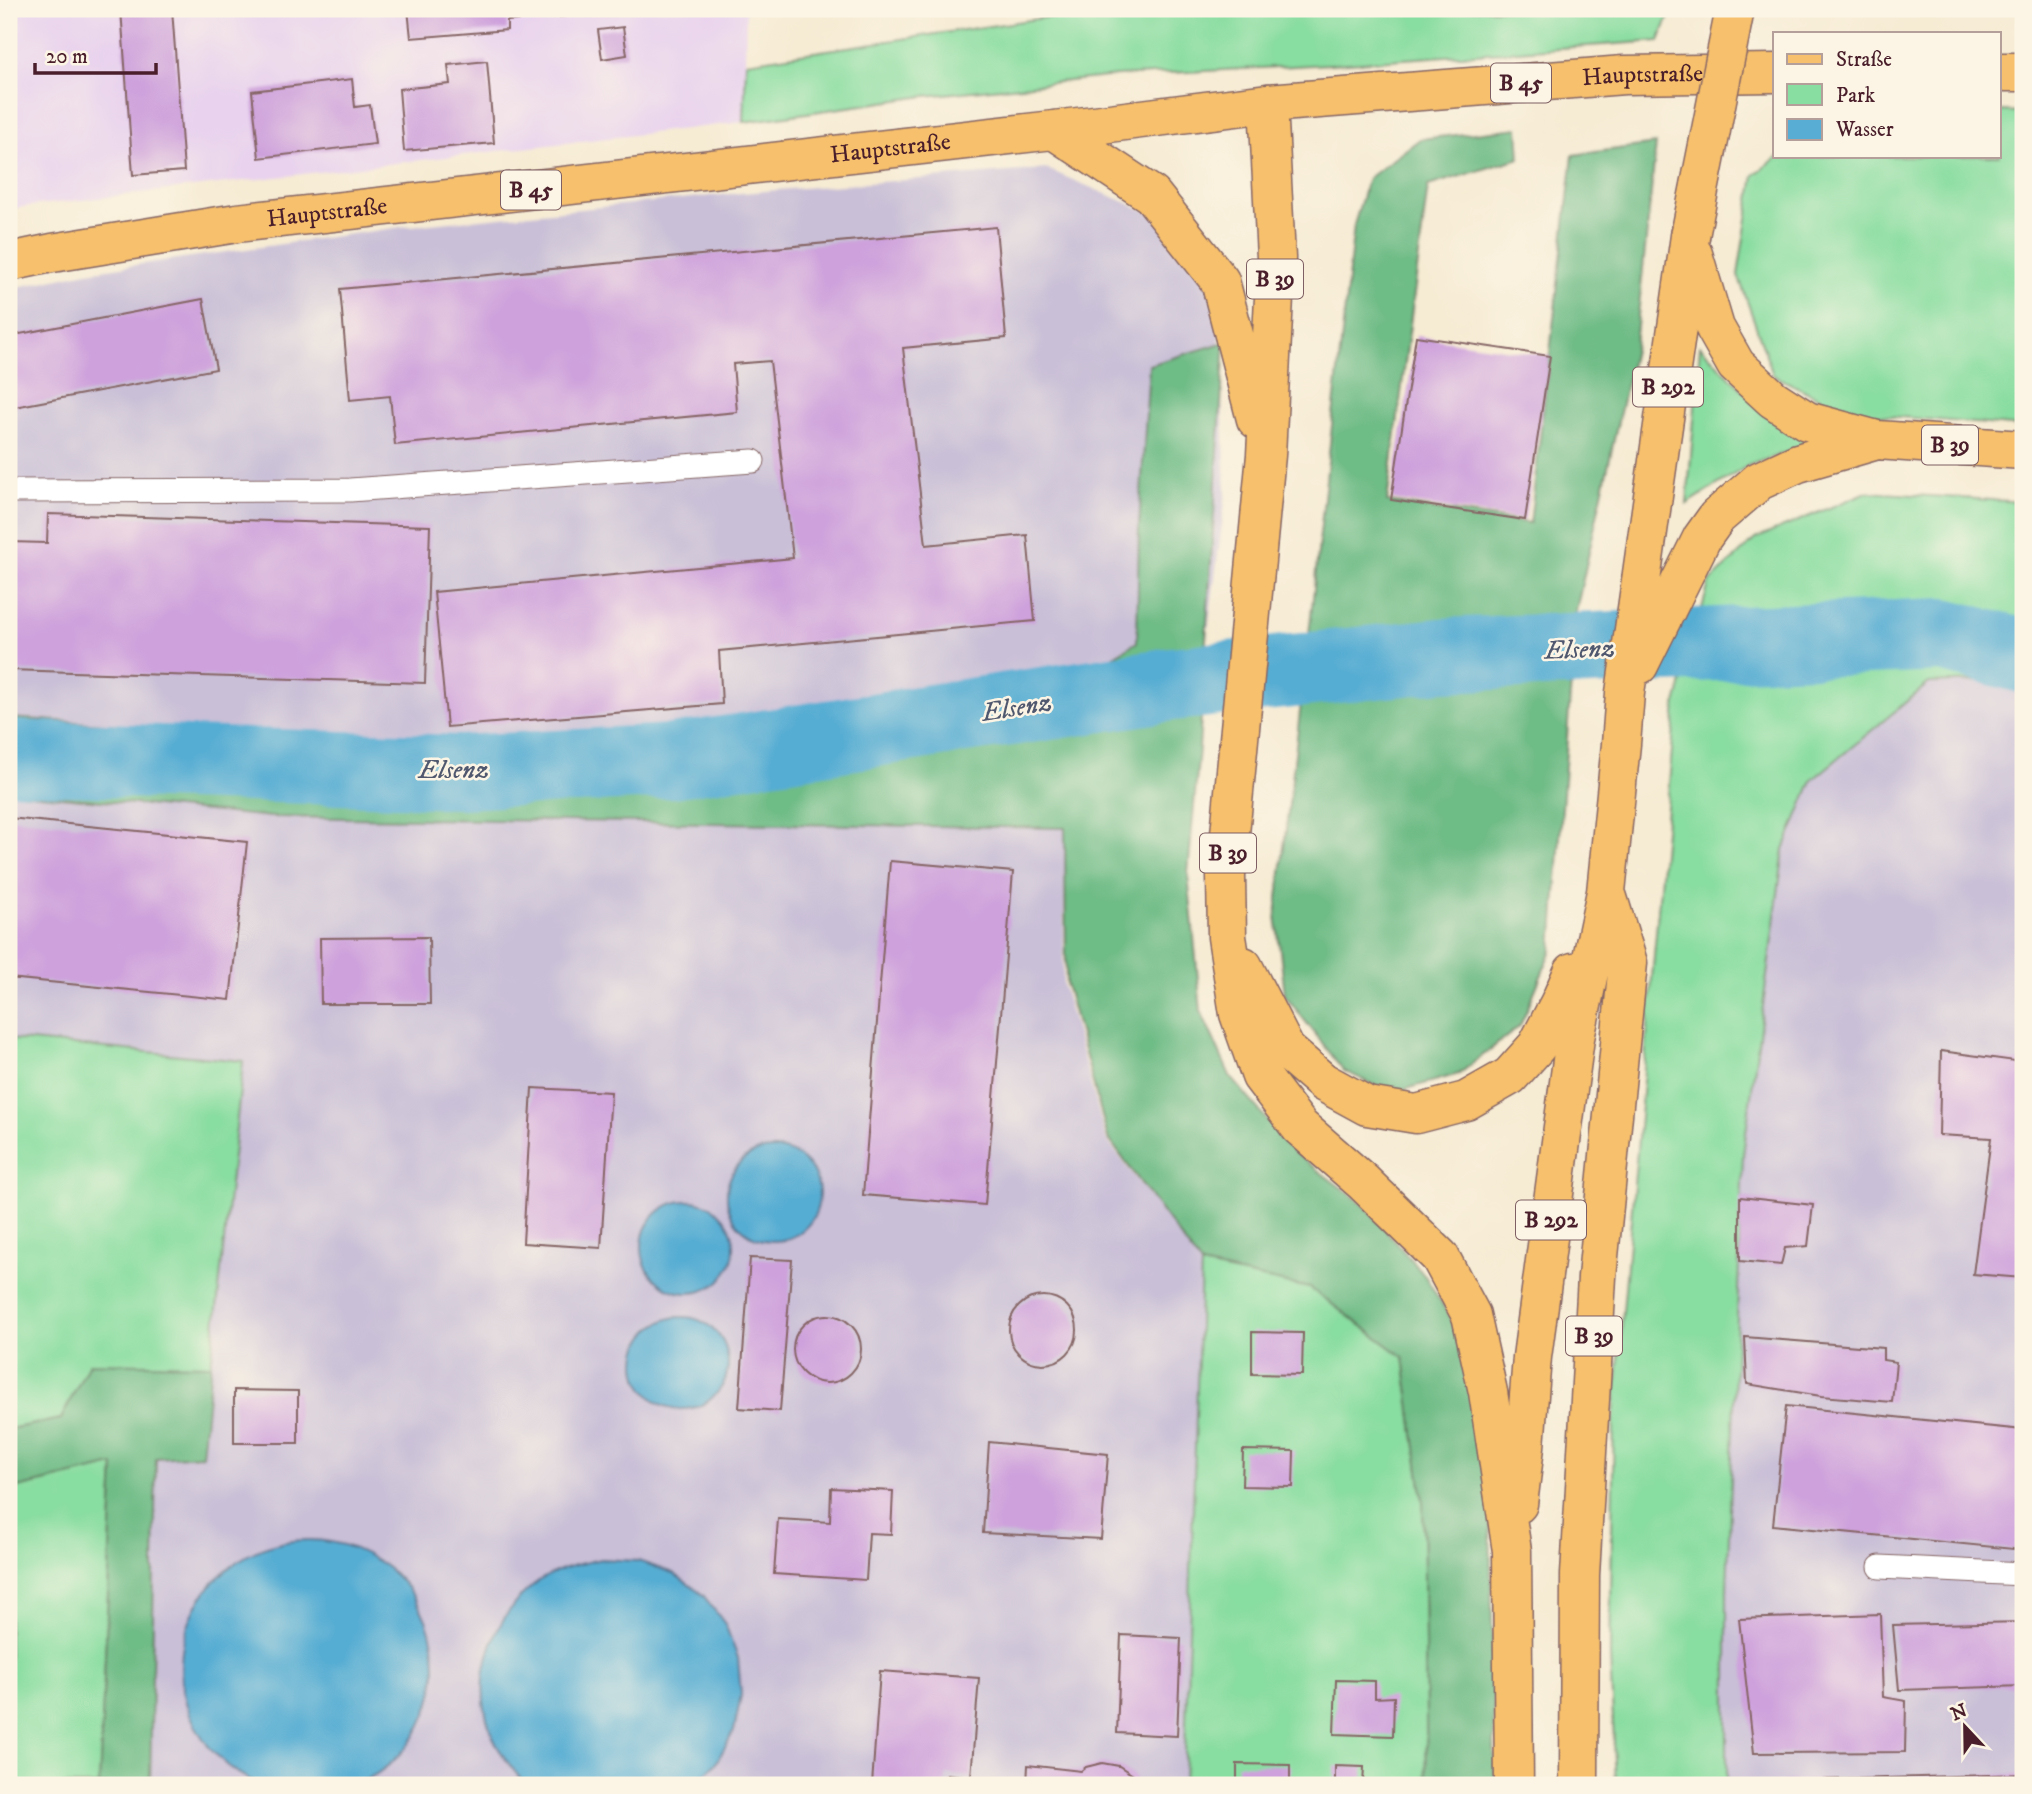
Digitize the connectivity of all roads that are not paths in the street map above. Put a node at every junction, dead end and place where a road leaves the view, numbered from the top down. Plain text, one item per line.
1 (1735, 9) edge
2 (2000, 72) edge
3 (2023, 72) edge
4 (1773, 73) edge
5 (1268, 103) junction
6 (1054, 130) junction
7 (1689, 239) junction
8 (9, 262) edge
9 (1877, 440) junction
10 (2023, 450) edge
11 (1266, 455) junction
12 (753, 461) dead end
13 (9, 491) edge
14 (1625, 694) junction
15 (1606, 892) junction
16 (1227, 937) junction
17 (1512, 1551) junction
18 (1880, 1567) dead end
19 (2023, 1574) edge
20 (1514, 1785) edge
21 (1579, 1785) edge

1 - 7 main road, B 292, bridge
2 - 3 main road
4 - 5 main road, Hauptstraße / B 45
5 - 6 main road, Hauptstraße / B 45
5 - 11 main road, B 39
6 - 8 main road, Hauptstraße / B 45
6 - 11 main road
7 - 9 main road, B 39
7 - 14 main road, B 292
9 - 10 main road, B 39
9 - 14 main road, B 39
11 - 16 main road, B 39
12 - 13 lane
14 - 15 main road, B 292
15 - 16 main road, B 39
15 - 17 main road, B 292
15 - 21 main road, B 39
16 - 17 main road, B 39
17 - 20 main road, B 39
18 - 19 lane

